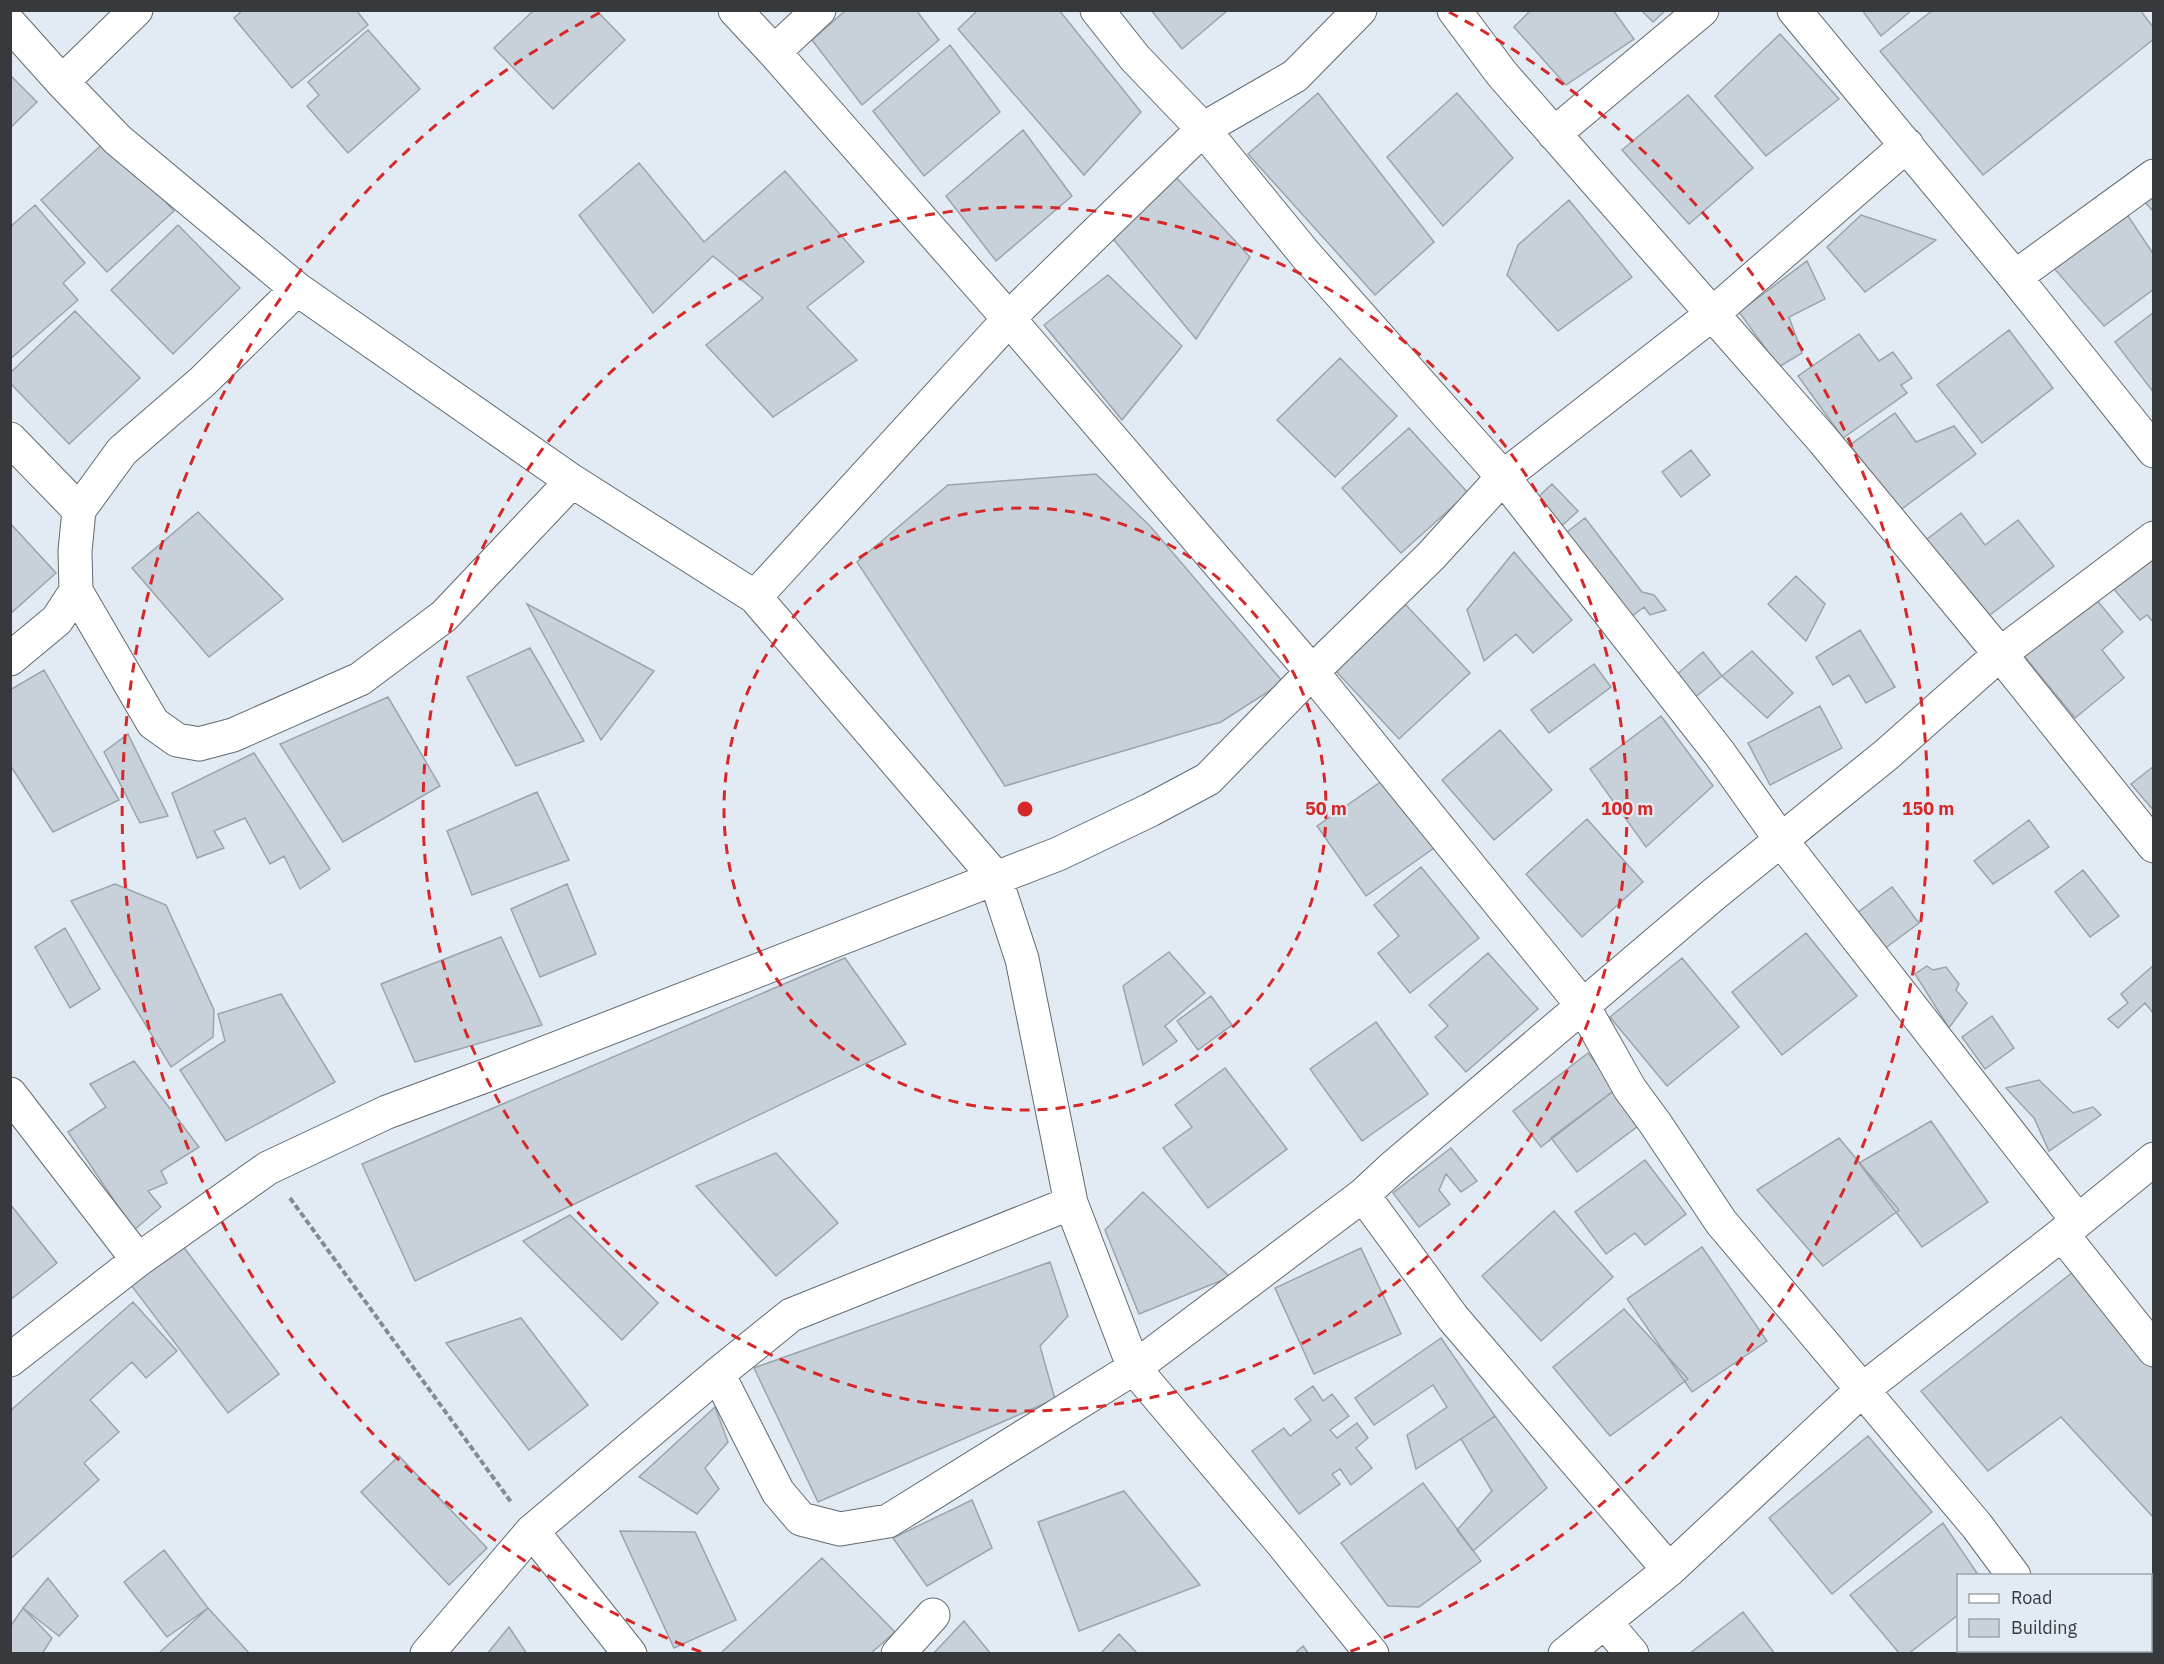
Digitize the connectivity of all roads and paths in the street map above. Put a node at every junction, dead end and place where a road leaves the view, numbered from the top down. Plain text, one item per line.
1 (136, 10) edge
2 (735, 10) edge
3 (819, 10) edge
4 (1097, 10) edge
5 (1360, 10) edge
6 (1454, 10) edge
7 (1702, 10) edge
8 (1794, 10) edge
9 (10, 24) edge
10 (774, 52) junction
11 (62, 82) junction
12 (1203, 129) junction
13 (1554, 134) junction
14 (1907, 145) junction
15 (2154, 176) edge
16 (2015, 277) junction
17 (297, 289) junction
18 (1711, 315) junction
19 (1009, 319) junction
20 (10, 439) edge
21 (2154, 451) edge
22 (1503, 477) junction
23 (572, 481) junction
24 (79, 510) junction
25 (2154, 538) edge
26 (76, 591) junction
27 (754, 597) junction
28 (2000, 654) junction
29 (10, 659) edge
30 (1311, 672) junction
31 (1781, 840) junction
32 (2154, 846) edge
33 (995, 877) junction
34 (1583, 1005) junction
35 (10, 1094) edge
36 (2154, 1159) edge
37 (268, 1168) junction
38 (1363, 1195) junction
39 (1071, 1203) junction
40 (2070, 1227) junction
41 (138, 1260) junction
42 (2154, 1350) edge
43 (10, 1360) edge
44 (1134, 1368) junction
45 (718, 1374) junction
46 (1862, 1390) junction
47 (532, 1531) junction
48 (1668, 1570) junction
49 (2013, 1574) edge
50 (933, 1615) dead end
51 (1605, 1622) junction
52 (427, 1653) edge
53 (630, 1653) edge
54 (898, 1653) edge
55 (1372, 1653) edge
56 (1565, 1653) edge
57 (1632, 1653) edge

1 - 11 street
2 - 10 street
3 - 10 street
4 - 12 street
5 - 12 street
6 - 13 street
7 - 13 street
8 - 14 street
9 - 11 street
10 - 19 street
11 - 17 street
12 - 19 street
12 - 22 street
13 - 18 street
14 - 16 street
14 - 18 street
15 - 16 street
16 - 21 street
17 - 23 street
17 - 24 street
18 - 22 street
18 - 28 street
19 - 27 street
19 - 30 street
20 - 24 street
22 - 30 street
22 - 31 street
23 - 26 street
23 - 27 street
24 - 26 street
25 - 28 street
26 - 29 street
27 - 33 street
28 - 31 street
28 - 32 street
30 - 33 street
30 - 34 street
31 - 34 street
31 - 40 street
33 - 37 street
33 - 39 street
34 - 38 street
34 - 46 street
35 - 41 street
36 - 40 street
37 - 41 street
37 - 47 path
38 - 44 street
38 - 48 street
39 - 44 street
39 - 45 street
40 - 42 street
40 - 46 street
41 - 43 street
44 - 45 street
44 - 55 street
45 - 47 street
46 - 48 street
46 - 49 street
47 - 52 street
47 - 53 street
48 - 51 street
50 - 54 street
51 - 56 street
51 - 57 street

